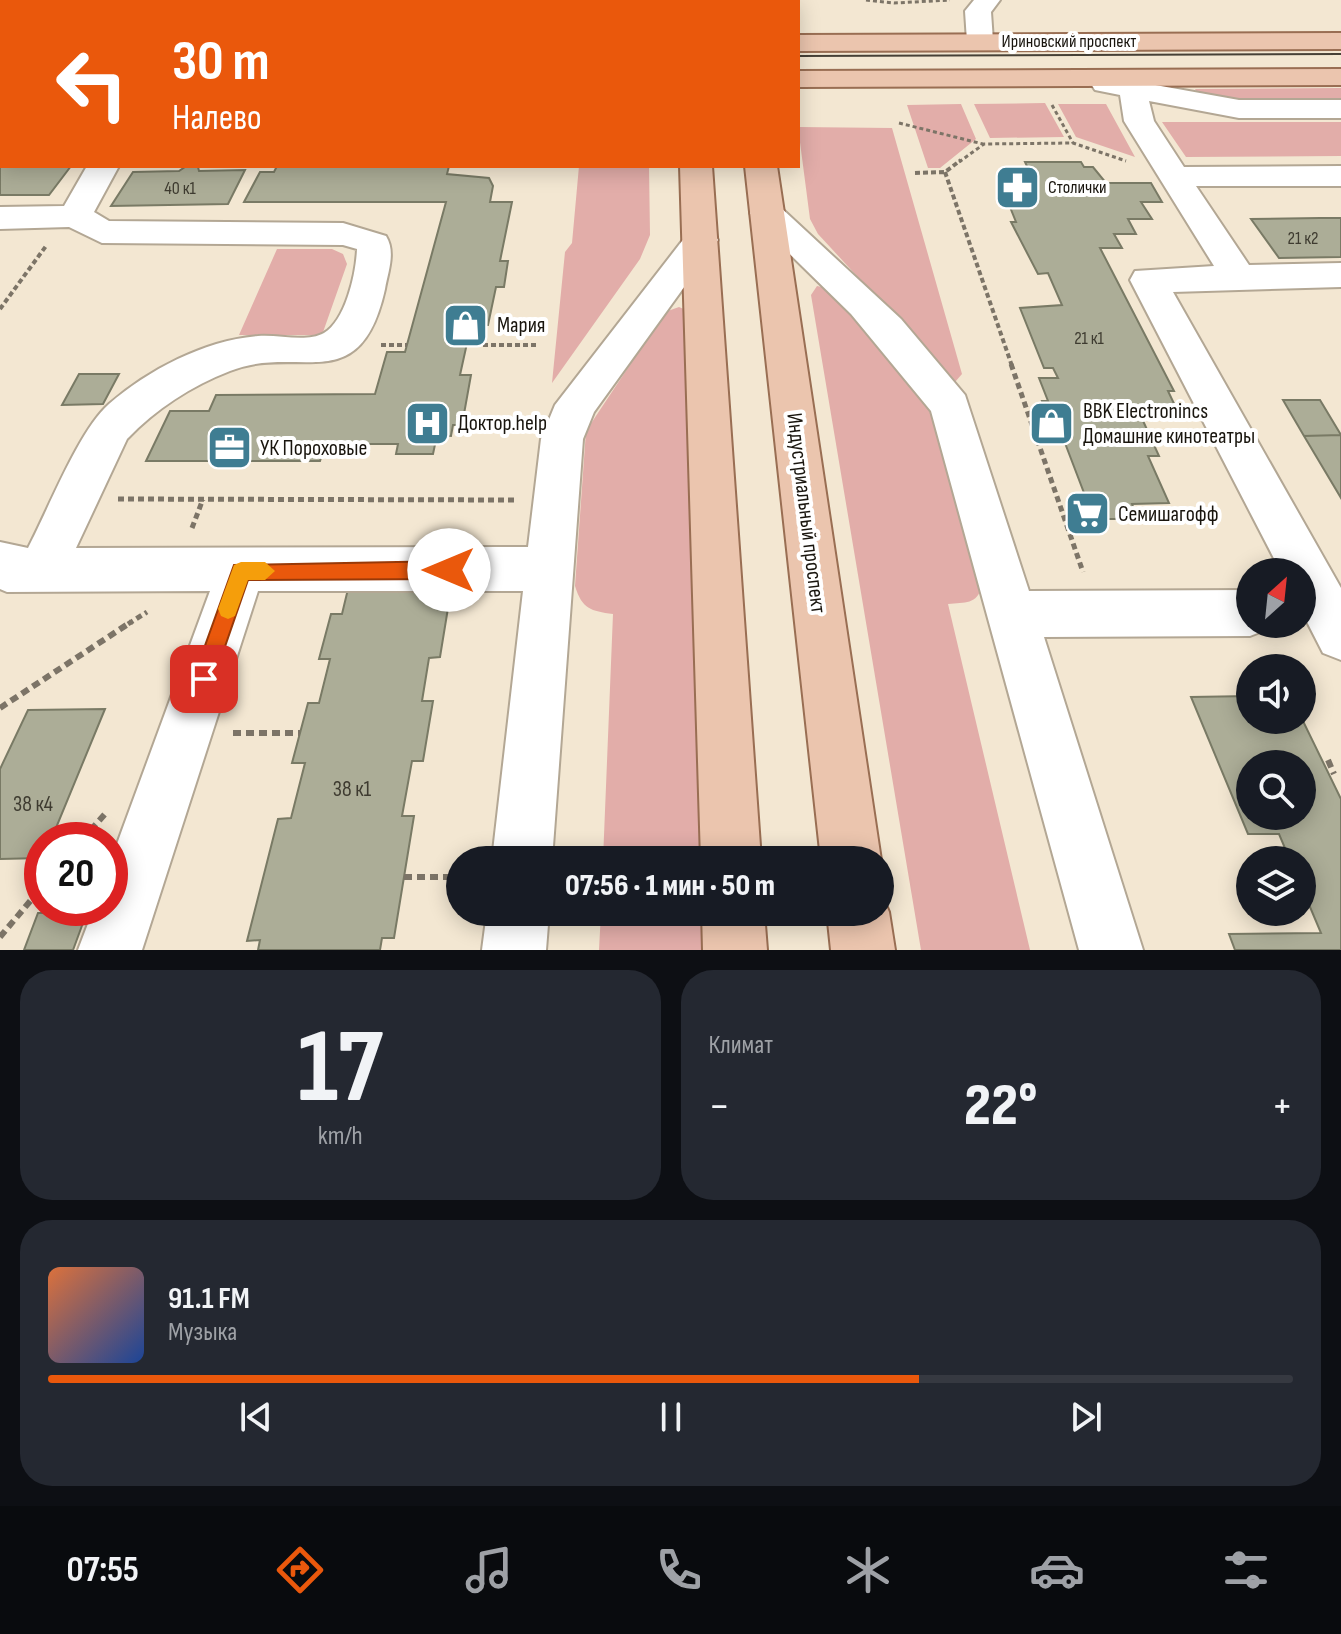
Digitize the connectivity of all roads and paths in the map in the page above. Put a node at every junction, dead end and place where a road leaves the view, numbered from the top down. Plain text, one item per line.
1 (866, 0) edge
2 (951, 0) edge
3 (988, 0) edge
4 (874, 2) edge
5 (878, 12) dead end
6 (980, 41) junction
7 (1341, 41) edge
8 (800, 43) edge
9 (1341, 77) edge
10 (1083, 78) junction
11 (800, 79) edge
12 (1133, 91) junction
13 (1049, 101) dead end
14 (1341, 109) edge
15 (899, 123) dead end
16 (1073, 143) junction
17 (984, 144) junction
18 (102, 168) edge
19 (696, 168) edge
20 (761, 168) edge
21 (945, 172) junction
22 (915, 173) dead end
23 (1341, 176) edge
24 (1174, 177) junction
25 (767, 213) junction
26 (75, 216) junction
27 (0, 218) edge
28 (701, 240) junction
29 (1341, 275) edge
30 (1238, 276) junction
31 (0, 309) edge
32 (467, 345) dead end
33 (539, 345) dead end
34 (77, 499) junction
35 (203, 499) junction
36 (518, 500) dead end
37 (548, 569) junction
38 (176, 571) junction
39 (241, 571) junction
40 (10, 572) edge
41 (1236, 613) edge
42 (1014, 614) junction
43 (1098, 614) junction
44 (1328, 618) edge
45 (0, 708) edge
46 (261, 733) dead end
47 (300, 733) dead end
48 (1328, 760) dead end
49 (1334, 774) dead end
50 (523, 846) edge
51 (730, 846) edge
52 (849, 846) edge
53 (404, 877) dead end
54 (446, 877) edge
55 (24, 908) edge
56 (517, 926) edge
57 (734, 926) edge
58 (860, 926) edge
59 (0, 937) edge
60 (110, 950) edge
61 (514, 950) edge
62 (735, 950) edge
63 (863, 950) edge
64 (1111, 950) edge

1 - 4 path
2 - 4 path
3 - 6 street
4 - 5 path
6 - 7 main road, Ириновский проспект
6 - 8 main road, Ириновский проспект
9 - 10 main road, Ириновский проспект
10 - 11 main road, Ириновский проспект
10 - 12 street
12 - 14 street
12 - 24 street
13 - 16 path
15 - 17 path
16 - 17 path
16 - 24 path
17 - 21 path
18 - 26 street
19 - 28 main road
20 - 25 main road, Индустриальный проспект
21 - 22 path
21 - 43 path
23 - 24 street
24 - 30 street
25 - 42 street
25 - 52 main road, Индустриальный проспект
26 - 27 street
26 - 31 path
26 - 34 street
28 - 37 street
28 - 51 main road
29 - 30 street
30 - 44 street
32 - 33 path
34 - 35 path
34 - 40 street
35 - 36 path
35 - 38 path
37 - 39 street
37 - 50 street
38 - 39 street
38 - 40 street
38 - 45 path
39 - 60 street
41 - 43 street
42 - 43 street
42 - 64 street
46 - 47 path
48 - 49 path
53 - 54 path
55 - 59 path
56 - 61 street
57 - 62 main road
58 - 63 main road

